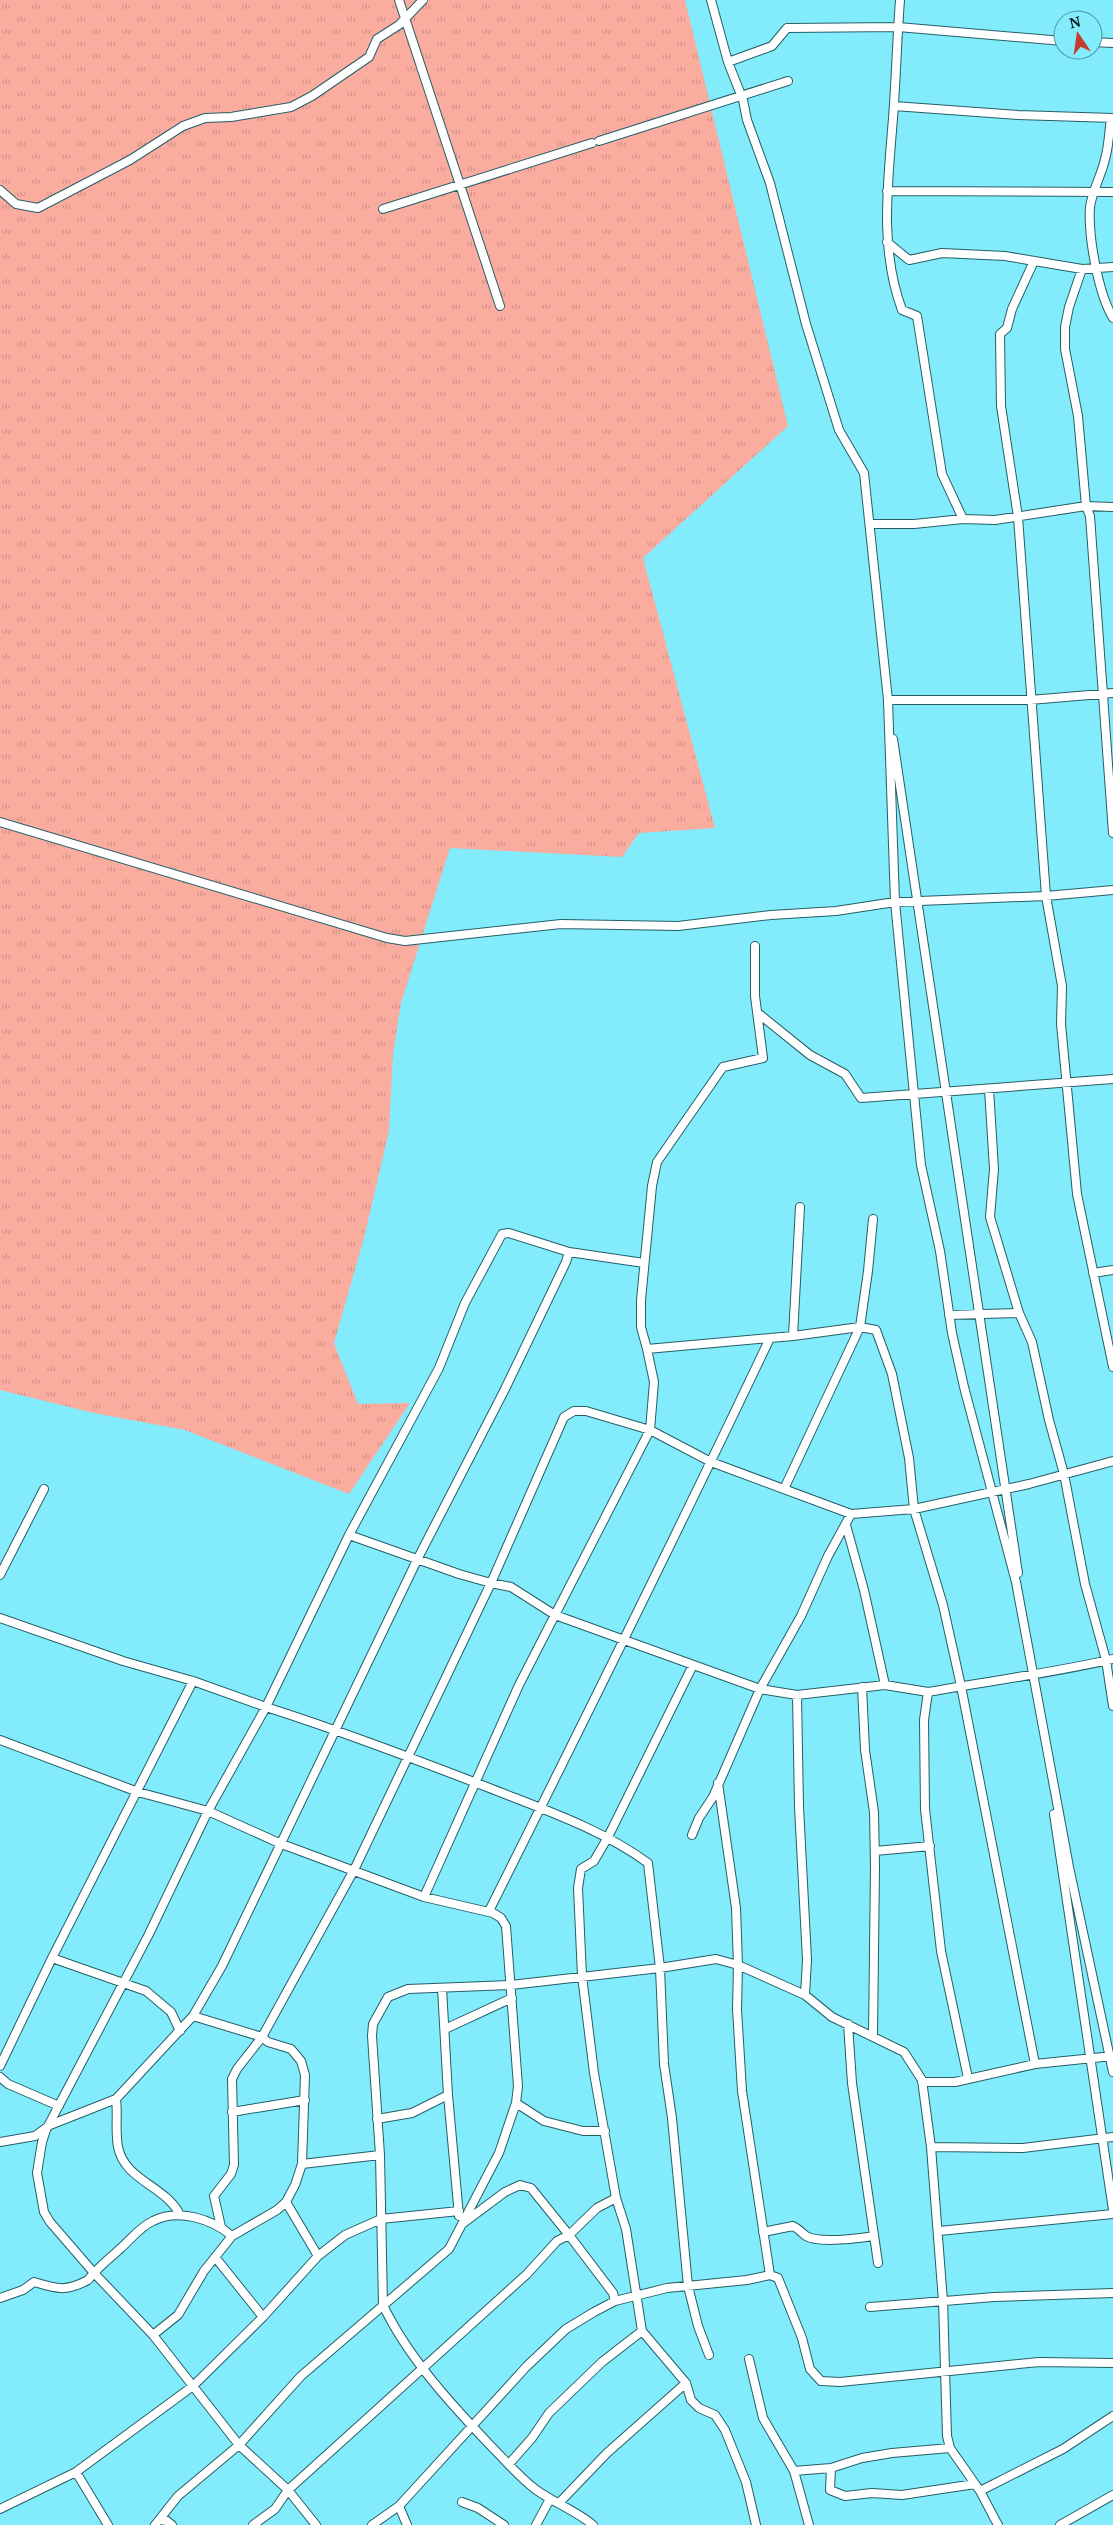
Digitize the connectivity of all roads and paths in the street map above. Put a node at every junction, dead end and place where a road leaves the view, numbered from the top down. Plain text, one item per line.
1 (399, 0) edge
2 (422, 0) edge
3 (711, 0) edge
4 (900, 0) edge
5 (405, 20) junction
6 (898, 27) junction
7 (1053, 39) edge
8 (728, 62) junction
9 (788, 81) dead end
10 (741, 96) junction
11 (894, 106) junction
12 (1112, 118) edge
13 (460, 185) junction
14 (0, 190) edge
15 (887, 191) junction
16 (1096, 191) junction
17 (1113, 192) edge
18 (383, 209) dead end
19 (886, 242) junction
20 (1034, 261) junction
21 (1113, 267) edge
22 (1096, 268) junction
23 (1082, 269) junction
24 (500, 306) dead end
25 (1113, 318) edge
26 (1086, 506) junction
27 (1113, 508) edge
28 (1018, 517) junction
29 (963, 519) junction
30 (871, 524) junction
31 (1113, 693) edge
32 (1102, 694) junction
33 (888, 700) junction
34 (1030, 700) junction
35 (0, 822) edge
36 (1113, 833) edge
37 (1113, 890) edge
38 (1046, 896) junction
39 (896, 902) junction
40 (756, 946) dead end
41 (759, 1014) junction
42 (1113, 1079) edge
43 (1066, 1082) junction
44 (989, 1089) junction
45 (913, 1096) junction
46 (800, 1207) dead end
47 (873, 1219) dead end
48 (569, 1252) junction
49 (644, 1263) junction
50 (1113, 1270) edge
51 (1093, 1273) junction
52 (1018, 1313) junction
53 (950, 1316) junction
54 (860, 1326) junction
55 (793, 1336) junction
56 (770, 1338) junction
57 (647, 1349) junction
58 (1113, 1367) edge
59 (650, 1430) junction
60 (1113, 1461) edge
61 (711, 1462) junction
62 (1064, 1474) junction
63 (44, 1488) dead end
64 (784, 1489) junction
65 (992, 1490) junction
66 (914, 1509) junction
67 (851, 1514) junction
68 (846, 1525) junction
69 (349, 1534) junction
70 (418, 1558) junction
71 (0, 1575) edge
72 (491, 1582) junction
73 (556, 1615) junction
74 (0, 1618) edge
75 (624, 1638) junction
76 (1110, 1660) edge
77 (693, 1665) junction
78 (1034, 1676) junction
79 (194, 1681) junction
80 (885, 1685) junction
81 (961, 1686) junction
82 (862, 1687) junction
83 (760, 1689) junction
84 (928, 1692) junction
85 (797, 1695) junction
86 (1113, 1706) edge
87 (266, 1707) junction
88 (337, 1730) junction
89 (0, 1740) edge
90 (408, 1758) junction
91 (475, 1783) junction
92 (718, 1783) junction
93 (138, 1792) junction
94 (541, 1808) junction
95 (208, 1811) junction
96 (692, 1835) dead end
97 (608, 1837) junction
98 (279, 1843) junction
99 (930, 1846) junction
100 (875, 1851) junction
101 (354, 1870) junction
102 (424, 1897) junction
103 (489, 1911) junction
104 (52, 1958) junction
105 (738, 1965) junction
106 (660, 1968) junction
107 (582, 1976) junction
108 (122, 1984) junction
109 (511, 1985) junction
110 (442, 1988) junction
111 (805, 1995) junction
112 (512, 1998) junction
113 (193, 2016) junction
114 (848, 2024) junction
115 (445, 2029) junction
116 (180, 2031) junction
117 (873, 2036) junction
118 (262, 2037) junction
119 (1112, 2056) edge
120 (1035, 2064) junction
121 (0, 2066) edge
122 (1113, 2072) edge
123 (0, 2077) edge
124 (968, 2078) junction
125 (922, 2082) junction
126 (448, 2095) junction
127 (116, 2099) junction
128 (305, 2100) junction
129 (516, 2103) junction
130 (59, 2106) junction
131 (232, 2112) junction
132 (377, 2119) junction
133 (50, 2125) junction
134 (605, 2130) junction
135 (1113, 2137) edge
136 (0, 2142) edge
137 (931, 2147) junction
138 (380, 2155) junction
139 (302, 2164) junction
140 (616, 2198) junction
141 (286, 2202) junction
142 (1113, 2210) edge
143 (459, 2211) junction
144 (1113, 2214) edge
145 (180, 2215) junction
146 (381, 2219) junction
147 (460, 2226) junction
148 (221, 2227) junction
149 (938, 2231) junction
150 (763, 2232) junction
151 (569, 2235) junction
152 (232, 2236) junction
153 (874, 2236) junction
154 (318, 2256) junction
155 (215, 2257) junction
156 (878, 2263) dead end
157 (94, 2273) junction
158 (770, 2275) junction
159 (688, 2286) junction
160 (1113, 2293) edge
161 (635, 2297) junction
162 (0, 2298) edge
163 (615, 2301) junction
164 (942, 2301) junction
165 (383, 2305) junction
166 (870, 2308) dead end
167 (263, 2318) junction
168 (642, 2331) junction
169 (153, 2335) junction
170 (709, 2355) dead end
171 (749, 2359) dead end
172 (1113, 2363) edge
173 (424, 2368) junction
174 (945, 2373) junction
175 (686, 2383) junction
176 (193, 2386) junction
177 (1113, 2416) edge
178 (471, 2425) junction
179 (240, 2445) junction
180 (950, 2448) junction
181 (509, 2464) junction
182 (831, 2468) junction
183 (794, 2470) junction
184 (76, 2472) junction
185 (978, 2488) junction
186 (288, 2490) junction
187 (1113, 2495) edge
188 (550, 2499) junction
189 (462, 2502) dead end
190 (560, 2502) junction
191 (400, 2506) junction
192 (0, 2509) edge
193 (157, 2522) edge
194 (108, 2525) edge
195 (172, 2525) edge
196 (253, 2525) edge
197 (316, 2525) edge
198 (372, 2525) edge
199 (407, 2525) edge
200 (504, 2525) edge
201 (536, 2525) edge
202 (593, 2525) edge
203 (756, 2525) edge
204 (809, 2525) edge
205 (998, 2525) edge
206 (1060, 2525) edge

1 - 5 street
2 - 5 street
3 - 8 street
4 - 6 street
5 - 13 street
5 - 14 street
6 - 7 street
6 - 8 street
6 - 11 street
8 - 10 street
9 - 10 street
10 - 13 street
10 - 30 street
11 - 12 street
11 - 15 street
12 - 16 street
13 - 18 street
13 - 24 street
15 - 16 street
15 - 19 street
16 - 17 street
16 - 22 street
19 - 20 street
19 - 29 street
20 - 23 street
20 - 28 street
21 - 22 street
22 - 23 street
22 - 25 street
23 - 26 street
26 - 27 street
26 - 28 street
26 - 32 street
28 - 29 street
28 - 34 street
29 - 30 street
30 - 33 street
31 - 32 street
32 - 34 street
32 - 36 street
33 - 34 street
33 - 39 street
33 - 142 street
34 - 38 street
35 - 39 street
37 - 38 street
38 - 39 street
38 - 43 street
39 - 45 street
40 - 41 street
41 - 45 street
41 - 49 street
42 - 43 street
43 - 44 street
43 - 51 street
44 - 45 street
44 - 52 street
45 - 53 street
46 - 55 street
47 - 54 street
48 - 49 street
48 - 69 street
48 - 70 street
49 - 57 street
50 - 51 street
51 - 58 street
52 - 53 street
52 - 62 street
53 - 65 street
54 - 55 street
54 - 64 street
54 - 66 street
55 - 56 street
56 - 57 street
56 - 61 street
57 - 59 street
59 - 61 street
59 - 72 street
59 - 73 street
60 - 62 street
61 - 64 street
61 - 75 street
62 - 65 street
62 - 76 street
63 - 71 street
64 - 67 street
65 - 66 street
65 - 78 street
66 - 67 street
66 - 81 street
67 - 68 street
68 - 80 street
68 - 83 street
69 - 70 street
69 - 87 street
70 - 72 street
70 - 88 street
72 - 73 street
72 - 90 street
73 - 75 street
73 - 91 street
74 - 79 street
75 - 77 street
75 - 94 street
76 - 78 street
76 - 86 street
77 - 83 street
77 - 97 street
78 - 81 street
78 - 119 street
79 - 87 street
79 - 93 street
80 - 82 street
80 - 84 street
81 - 84 street
81 - 120 street
82 - 85 street
82 - 100 street
83 - 85 street
83 - 92 street
84 - 99 street
85 - 111 street
87 - 88 street
87 - 95 street
88 - 90 street
88 - 98 street
89 - 93 street
90 - 91 street
90 - 101 street
91 - 94 street
91 - 102 street
92 - 96 street
92 - 105 street
93 - 95 street
93 - 104 street
94 - 97 street
94 - 103 street
95 - 98 street
95 - 108 street
97 - 106 street
97 - 107 street
98 - 101 street
98 - 113 street
99 - 100 street
99 - 124 street
100 - 117 street
101 - 102 street
101 - 118 street
102 - 103 street
103 - 109 street
104 - 108 street
104 - 121 street
105 - 106 street
105 - 111 street
105 - 150 street
106 - 107 street
106 - 159 street
107 - 109 street
107 - 134 street
108 - 116 street
108 - 130 street
109 - 110 street
109 - 112 street
110 - 115 street
110 - 132 street
111 - 114 street
112 - 115 street
112 - 129 street
113 - 116 street
113 - 118 street
114 - 117 street
114 - 153 street
115 - 126 street
116 - 127 street
117 - 125 street
118 - 128 street
118 - 131 street
119 - 120 street
119 - 122 street
120 - 124 street
123 - 130 street
124 - 125 street
125 - 137 street
126 - 132 street
126 - 143 street
127 - 133 street
127 - 145 street
128 - 131 street
128 - 139 street
129 - 134 street
129 - 147 street
130 - 133 street
131 - 148 street
132 - 138 street
133 - 136 street
133 - 157 street
134 - 140 street
135 - 137 street
137 - 149 street
138 - 139 street
138 - 146 street
139 - 141 street
140 - 151 street
140 - 161 street
141 - 152 street
141 - 154 street
143 - 146 street
143 - 147 street
144 - 149 street
145 - 148 street
145 - 157 street
146 - 154 street
146 - 165 street
147 - 151 street
147 - 165 street
148 - 152 street
149 - 164 street
150 - 153 street
150 - 158 street
151 - 163 street
151 - 173 street
152 - 155 street
153 - 156 street
154 - 167 street
155 - 167 street
155 - 169 street
157 - 162 street
157 - 169 street
158 - 159 street
158 - 174 street
159 - 161 street
159 - 170 street
160 - 164 street
161 - 163 street
161 - 168 street
163 - 178 street
164 - 166 street
164 - 174 street
165 - 173 street
165 - 179 street
167 - 176 street
168 - 175 street
168 - 181 street
169 - 176 street
171 - 183 street
172 - 174 street
173 - 178 street
173 - 186 street
174 - 180 street
175 - 190 street
175 - 203 street
176 - 179 street
176 - 184 street
177 - 185 street
178 - 181 street
178 - 191 street
179 - 186 street
179 - 193 street
180 - 182 street
180 - 185 street
181 - 188 street
182 - 183 street
182 - 185 street
183 - 204 street
184 - 192 street
184 - 194 street
185 - 205 street
186 - 196 street
186 - 197 street
187 - 206 street
188 - 190 street
188 - 201 street
189 - 200 street
190 - 202 street
191 - 198 street
191 - 199 street
193 - 195 street

